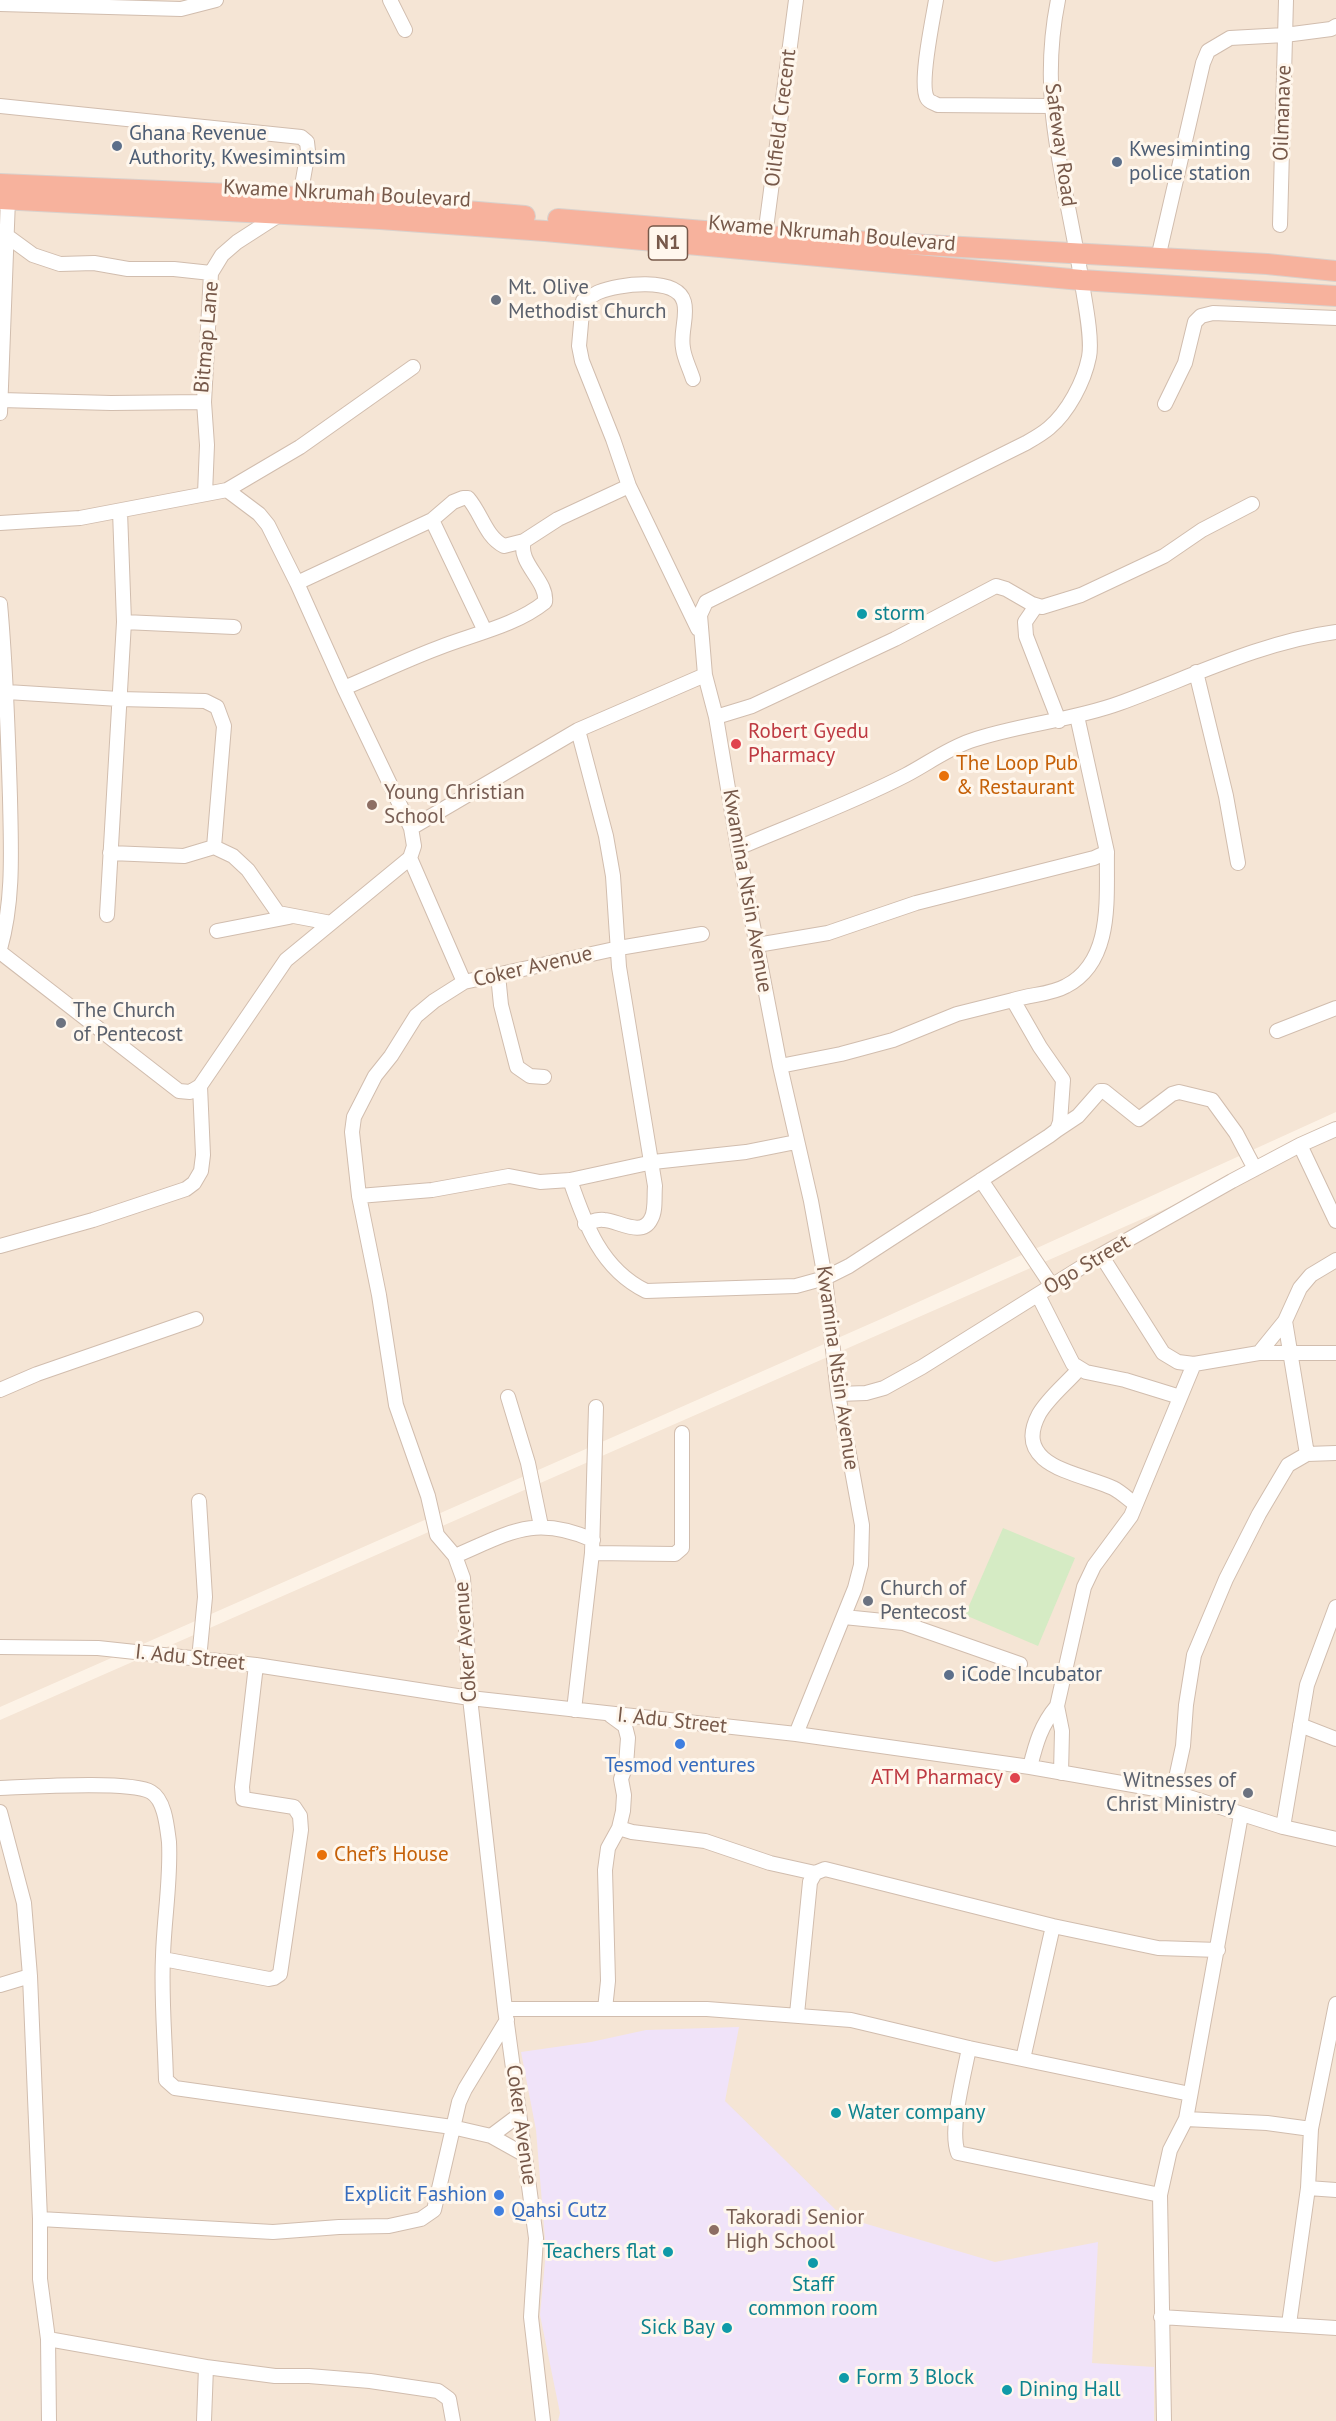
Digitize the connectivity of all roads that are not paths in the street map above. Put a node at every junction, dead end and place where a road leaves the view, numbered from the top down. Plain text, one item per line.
1 (216, 0) edge
2 (390, 0) edge
3 (796, 0) edge
4 (936, 0) edge
5 (1058, 0) edge
6 (1286, 0) edge
7 (0, 4) edge
8 (1333, 28) edge
9 (405, 30) dead end
10 (1285, 35) junction
11 (0, 106) edge
12 (1051, 106) junction
13 (3, 194) edge
14 (300, 197) junction
15 (282, 213) junction
16 (1280, 225) dead end
17 (7, 236) junction
18 (765, 236) junction
19 (1077, 254) junction
20 (1158, 258) junction
21 (1336, 271) edge
22 (211, 273) junction
23 (1081, 280) junction
24 (1336, 296) edge
25 (1336, 318) edge
26 (413, 367) dead end
27 (693, 379) dead end
28 (204, 402) junction
29 (1165, 404) dead end
30 (0, 406) edge
31 (628, 486) junction
32 (227, 490) junction
33 (205, 494) junction
34 (1252, 504) dead end
35 (120, 511) junction
36 (432, 520) junction
37 (0, 523) edge
38 (524, 541) junction
39 (297, 583) junction
40 (0, 604) edge
41 (1036, 606) junction
42 (124, 622) junction
43 (234, 627) dead end
44 (485, 631) junction
45 (700, 632) junction
46 (1336, 632) edge
47 (1196, 672) junction
48 (705, 675) junction
49 (344, 688) junction
50 (7, 692) junction
51 (119, 699) junction
52 (1077, 716) junction
53 (716, 717) junction
54 (1059, 721) junction
55 (578, 730) junction
56 (411, 828) junction
57 (214, 847) junction
58 (738, 848) junction
59 (1107, 852) junction
60 (110, 853) junction
61 (410, 858) junction
62 (1238, 863) dead end
63 (107, 915) dead end
64 (289, 916) junction
65 (331, 923) junction
66 (217, 931) dead end
67 (702, 934) dead end
68 (757, 945) junction
69 (619, 948) junction
70 (0, 950) edge
71 (498, 975) junction
72 (464, 982) junction
73 (1013, 1000) junction
74 (1336, 1008) edge
75 (1277, 1031) dead end
76 (780, 1066) junction
77 (544, 1077) dead end
78 (200, 1086) junction
79 (1336, 1129) edge
80 (1057, 1130) junction
81 (796, 1142) junction
82 (1300, 1145) junction
83 (653, 1162) junction
84 (1255, 1169) junction
85 (570, 1180) junction
86 (981, 1180) junction
87 (359, 1196) junction
88 (1336, 1221) edge
89 (585, 1224) junction
90 (0, 1246) edge
91 (1101, 1255) junction
92 (1336, 1260) edge
93 (825, 1278) junction
94 (1052, 1286) junction
95 (1038, 1295) junction
96 (196, 1319) dead end
97 (1285, 1321) junction
98 (1259, 1353) junction
99 (1336, 1353) edge
100 (1291, 1354) junction
101 (1194, 1364) junction
102 (1078, 1369) junction
103 (0, 1390) edge
104 (838, 1394) junction
105 (508, 1397) dead end
106 (1180, 1397) junction
107 (597, 1407) dead end
108 (682, 1433) dead end
109 (1336, 1453) edge
110 (1307, 1454) junction
111 (199, 1501) dead end
112 (1135, 1504) junction
113 (542, 1526) junction
114 (592, 1546) junction
115 (455, 1556) junction
116 (1336, 1607) edge
117 (844, 1617) junction
118 (0, 1647) edge
119 (199, 1659) junction
120 (1020, 1664) dead end
121 (256, 1665) junction
122 (470, 1698) junction
123 (1057, 1706) junction
124 (574, 1710) junction
125 (609, 1714) junction
126 (1300, 1725) junction
127 (796, 1734) junction
128 (1336, 1739) edge
129 (1030, 1767) junction
130 (1060, 1773) junction
131 (0, 1788) edge
132 (1173, 1792) junction
133 (0, 1812) edge
134 (1241, 1815) junction
135 (1283, 1827) junction
136 (619, 1828) junction
137 (1336, 1839) edge
138 (14, 1865) junction
139 (0, 1869) edge
140 (815, 1874) junction
141 (1053, 1926) junction
142 (1218, 1950) junction
143 (163, 1959) junction
144 (30, 1976) junction
145 (0, 1986) edge
146 (1336, 2004) edge
147 (605, 2009) junction
148 (797, 2014) junction
149 (506, 2015) junction
150 (969, 2048) junction
151 (1023, 2059) junction
152 (1190, 2094) junction
153 (519, 2115) junction
154 (1186, 2119) junction
155 (452, 2127) junction
156 (1311, 2129) junction
157 (491, 2136) junction
158 (525, 2155) junction
159 (1308, 2188) junction
160 (1336, 2190) edge
161 (1160, 2195) junction
162 (40, 2219) junction
163 (1161, 2317) junction
164 (1289, 2324) junction
165 (1336, 2328) edge
166 (48, 2338) junction
167 (206, 2367) junction
168 (49, 2421) edge
169 (204, 2421) edge
170 (453, 2421) edge
171 (543, 2421) edge
172 (1164, 2421) edge

1 - 7 street
2 - 9 street
3 - 18 street, Oilfield Crecent
4 - 12 street
5 - 12 street, Safeway Road
6 - 10 street, Oilmanave
8 - 10 street
10 - 16 street, Oilmanave
10 - 20 street
11 - 14 street
12 - 19 street, Safeway Road
13 - 14 highway, Kwame Nkrumah Boulevard / N1
13 - 15 highway, Kwame Nkrumah Boulevard / N1
13 - 17 street
14 - 18 highway, Kwame Nkrumah Boulevard / N1
15 - 22 street, Bitmap Lane
15 - 23 highway, Kwame Nkrumah Boulevard / N1
17 - 22 street
17 - 30 street
18 - 19 highway, Kwame Nkrumah Boulevard / N1
19 - 20 highway, Kwame Nkrumah Boulevard / N1
19 - 23 street, Kwamina Ntsin Avenue
20 - 21 highway, Kwame Nkrumah Boulevard / N1
22 - 28 street, Bitmap Lane
23 - 24 highway, Kwame Nkrumah Boulevard / N1
23 - 45 street, Kwamina Ntsin Avenue
25 - 29 street
26 - 32 street
27 - 31 street
28 - 30 street, Bitmap Lane
28 - 33 street
31 - 38 street
31 - 45 street
32 - 33 street
32 - 39 street
33 - 35 street
34 - 41 street
35 - 37 street
35 - 42 street
36 - 38 street
36 - 39 street
36 - 44 street
38 - 44 street
39 - 49 street
40 - 50 street
41 - 53 street
41 - 54 street
42 - 43 street
42 - 51 street
44 - 49 street
45 - 48 street, Kwamina Ntsin Avenue
46 - 47 street
47 - 52 street
47 - 62 street
48 - 53 street, Kwamina Ntsin Avenue
48 - 55 street
49 - 56 street
50 - 51 street
50 - 70 street
51 - 57 street
51 - 60 street
52 - 54 street
52 - 59 street
53 - 58 street, Kwamina Ntsin Avenue
54 - 58 street
55 - 56 street
55 - 69 street
56 - 61 street
57 - 60 street
57 - 64 street
58 - 68 street, Kwamina Ntsin Avenue
59 - 68 street
59 - 73 street
60 - 63 street
61 - 65 street
61 - 72 street
64 - 65 street
64 - 66 street
65 - 78 street
67 - 69 street, Coker Avenue
68 - 76 street, Kwamina Ntsin Avenue
69 - 71 street, Coker Avenue
69 - 83 street
70 - 78 street
71 - 72 street, Coker Avenue
71 - 77 street
72 - 87 street, Coker Avenue
73 - 76 street
73 - 80 street
74 - 75 street
76 - 81 street, Kwamina Ntsin Avenue
78 - 90 street
79 - 82 street, Ogo Street
80 - 84 street
80 - 86 street
81 - 83 street
81 - 93 street, Kwamina Ntsin Avenue
82 - 84 street, Ogo Street
82 - 88 street
83 - 85 street
83 - 89 street
84 - 91 street, Ogo Street
85 - 87 street
85 - 89 street
86 - 93 street
86 - 94 street
87 - 115 street, Coker Avenue
89 - 93 street
91 - 94 street, Ogo Street
91 - 101 street
92 - 97 street
93 - 104 street, Kwamina Ntsin Avenue
94 - 95 street, Ogo Street
95 - 102 street
95 - 104 street, Ogo Street
96 - 103 street
97 - 98 street
97 - 100 street
98 - 100 street
98 - 101 street
99 - 100 street
100 - 110 street
101 - 106 street
102 - 106 street
102 - 112 street
104 - 117 street, Kwamina Ntsin Avenue
105 - 113 street
106 - 112 street
107 - 114 street
108 - 114 street
109 - 110 street
110 - 132 street
111 - 119 street
112 - 123 street
113 - 114 street
113 - 115 street
114 - 124 street
115 - 122 street, Coker Avenue
116 - 126 street
117 - 120 street
117 - 127 street, Kwamina Ntsin Avenue
118 - 119 street, I. Adu Street
119 - 121 street, I. Adu Street
121 - 122 street, I. Adu Street
121 - 143 street
122 - 124 street, I. Adu Street
122 - 149 street, Coker Avenue
123 - 129 street
123 - 130 street
124 - 125 street, I. Adu Street
125 - 127 street, I. Adu Street
125 - 136 street
126 - 128 street
126 - 135 street
127 - 129 street, I. Adu Street
129 - 130 street, I. Adu Street
130 - 132 street, I. Adu Street
131 - 143 street
132 - 134 street, I. Adu Street
133 - 138 street
134 - 135 street, I. Adu Street
134 - 142 street
135 - 137 street, I. Adu Street
136 - 140 street
136 - 147 street
138 - 139 street
138 - 144 street
140 - 141 street
140 - 148 street
141 - 142 street
141 - 151 street
142 - 152 street
143 - 155 street
144 - 145 street
144 - 162 street
146 - 156 street
147 - 148 street
147 - 149 street
148 - 150 street
149 - 153 street, Coker Avenue
149 - 155 street
150 - 151 street
150 - 161 street
151 - 152 street
152 - 154 street
153 - 157 street
153 - 158 street, Coker Avenue
154 - 156 street
154 - 161 street
155 - 157 street
155 - 162 street
156 - 159 street
157 - 158 street
158 - 171 street, Coker Avenue
159 - 160 street
159 - 164 street
161 - 163 street
162 - 166 street
163 - 164 street
163 - 172 street
164 - 165 street
166 - 167 street
166 - 168 street
167 - 169 street
167 - 170 street

